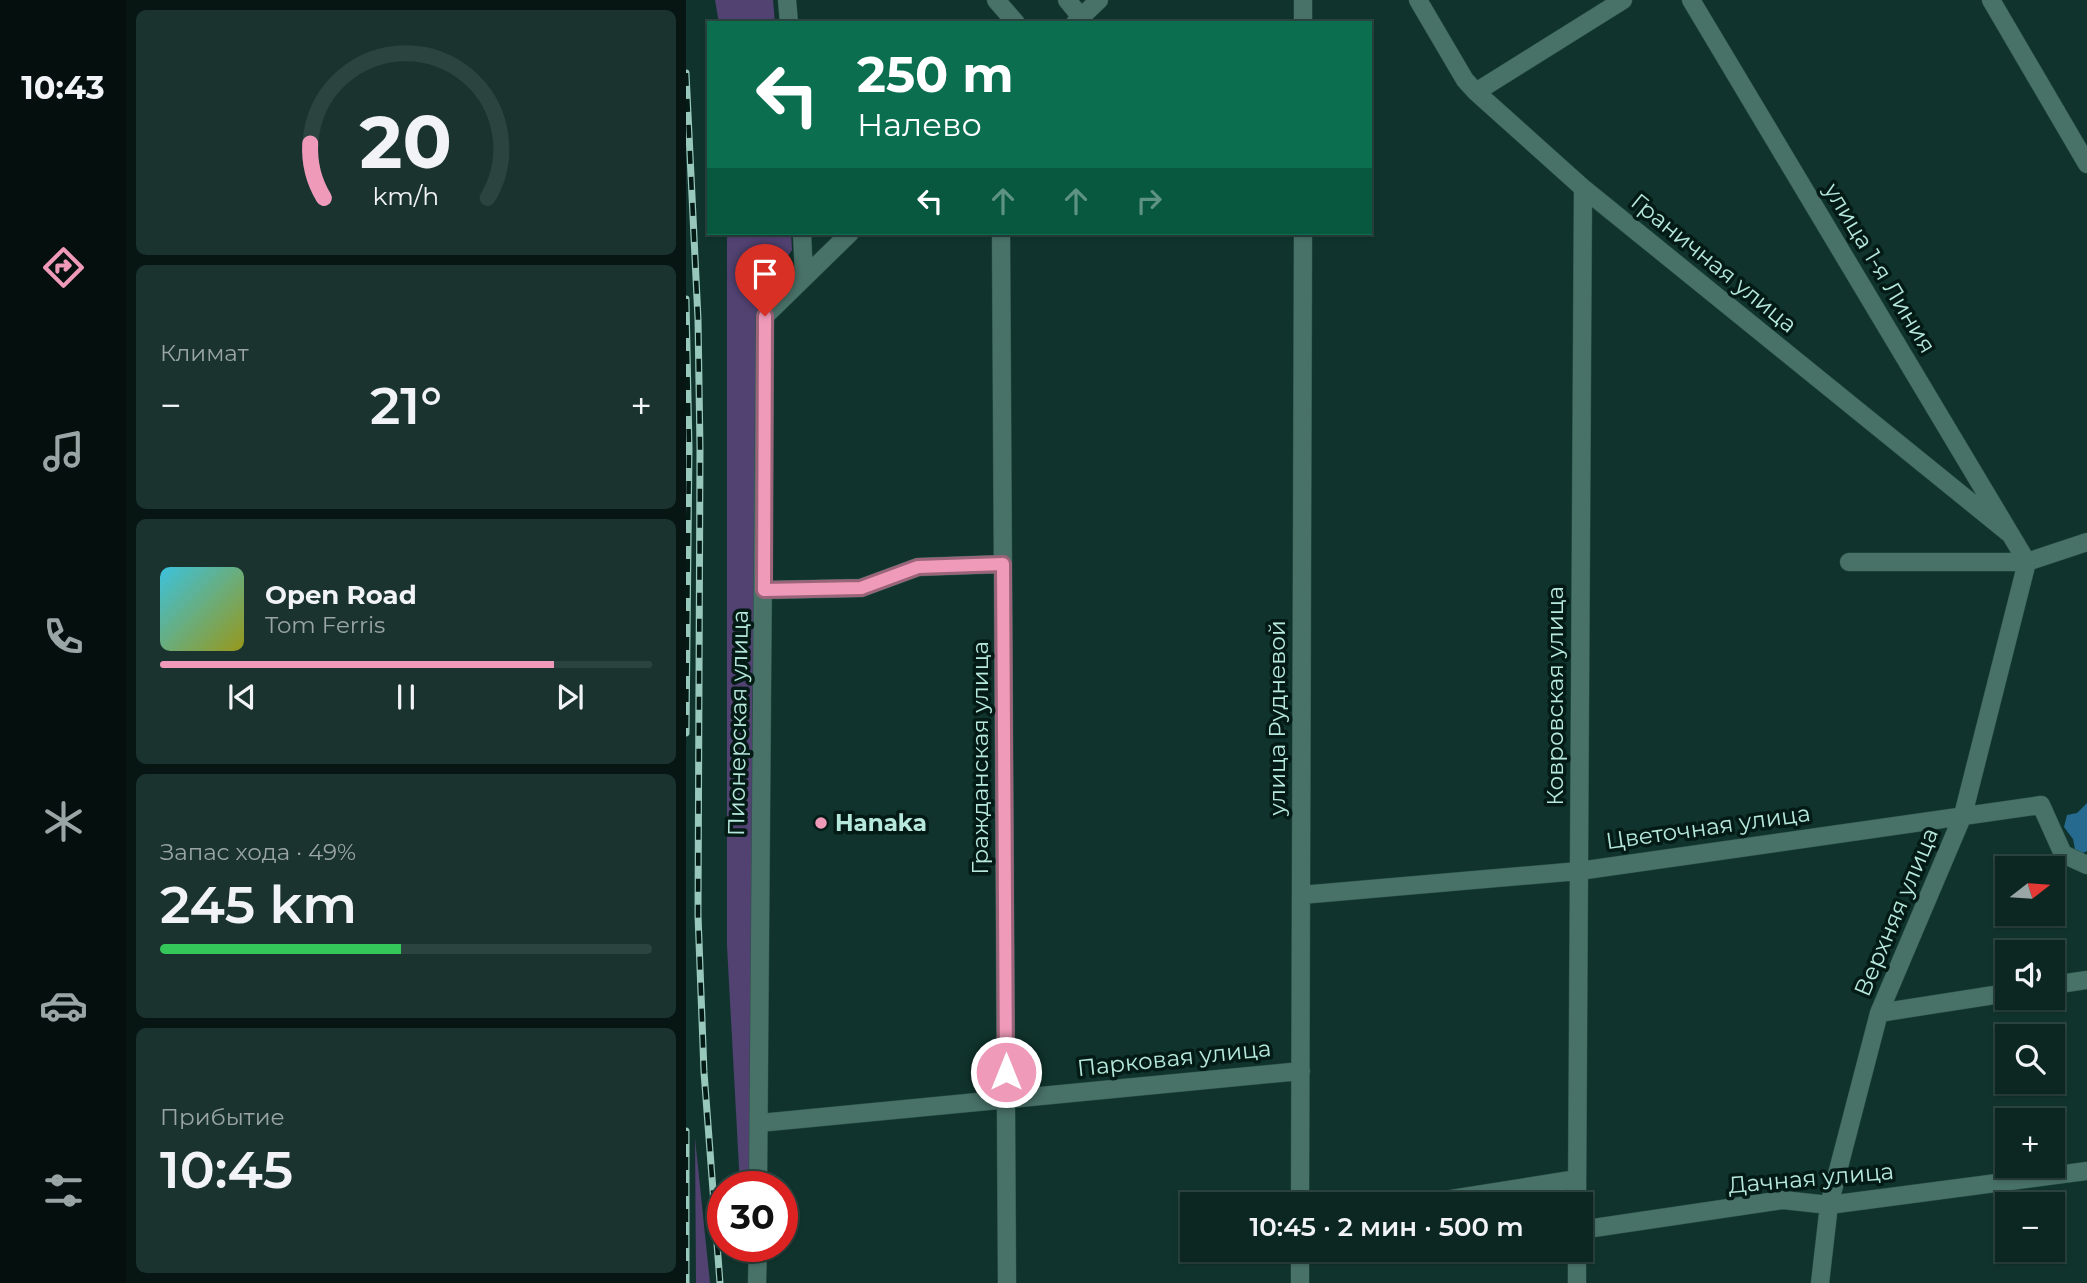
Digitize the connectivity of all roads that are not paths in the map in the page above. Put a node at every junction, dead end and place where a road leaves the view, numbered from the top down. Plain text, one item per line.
1 (787, 0) edge
2 (996, 0) edge
3 (1066, 0) edge
4 (1099, 0) edge
5 (1303, 0) edge
6 (1418, 0) edge
7 (1623, 0) edge
8 (1691, 0) edge
9 (1991, 0) edge
10 (1078, 20) edge
11 (789, 21) edge
12 (1014, 21) edge
13 (1303, 21) edge
14 (1476, 92) junction
15 (2087, 164) edge
16 (1583, 188) junction
17 (802, 235) edge
18 (848, 235) edge
19 (1001, 235) edge
20 (1303, 235) edge
21 (804, 276) junction
22 (2010, 534) junction
23 (2087, 542) edge
24 (1849, 562) dead end
25 (2027, 562) junction
26 (1003, 564) junction
27 (764, 590) junction
28 (1964, 816) junction
29 (2087, 865) edge
30 (1579, 870) junction
31 (1301, 895) junction
32 (2087, 980) edge
33 (2065, 983) edge
34 (1995, 995) edge
35 (1879, 1013) junction
36 (1301, 1071) junction
37 (1006, 1099) junction
38 (759, 1123) junction
39 (758, 1171) edge
40 (2087, 1171) edge
41 (1577, 1179) junction
42 (1300, 1192) edge
43 (1495, 1192) edge
44 (1577, 1192) edge
45 (1829, 1205) junction
46 (1593, 1228) edge
47 (758, 1262) edge
48 (1300, 1262) edge
49 (1577, 1262) edge
50 (757, 1283) edge
51 (1007, 1283) edge
52 (1300, 1283) edge
53 (1577, 1283) edge
54 (1819, 1283) edge

1 - 11 street
2 - 12 street
3 - 10 street
4 - 10 street
5 - 13 street
6 - 14 street, Граничная улица
7 - 14 street
8 - 22 street, улица 1-я Линия
9 - 15 street
14 - 16 street, Граничная улица
16 - 22 street, Граничная улица
16 - 30 street, Ковровская улица
17 - 21 street
18 - 21 street
19 - 26 street, Гражданская улица
20 - 31 street, улица Рудневой
21 - 27 street, Пионерская улица
22 - 25 street, улица 1-я Линия
23 - 25 street
24 - 25 street
25 - 28 street, Верхняя улица
26 - 27 street
26 - 37 street, Гражданская улица
27 - 38 street, Пионерская улица
28 - 29 street, Цветочная улица
28 - 30 street, Цветочная улица
28 - 35 street, Верхняя улица
30 - 31 street, Цветочная улица
30 - 41 street, Ковровская улица
31 - 36 street, улица Рудневой
32 - 33 street
34 - 35 street
35 - 45 street, Верхняя улица
36 - 37 street, Парковая улица
36 - 42 street, улица Рудневой
37 - 38 street, Парковая улица
37 - 51 street, Гражданская улица
38 - 39 street, Пионерская улица
40 - 45 street, Дачная улица
41 - 43 street
41 - 44 street, Ковровская улица
45 - 46 street, Дачная улица
45 - 54 street, Верхняя улица
47 - 50 street
48 - 52 street
49 - 53 street

